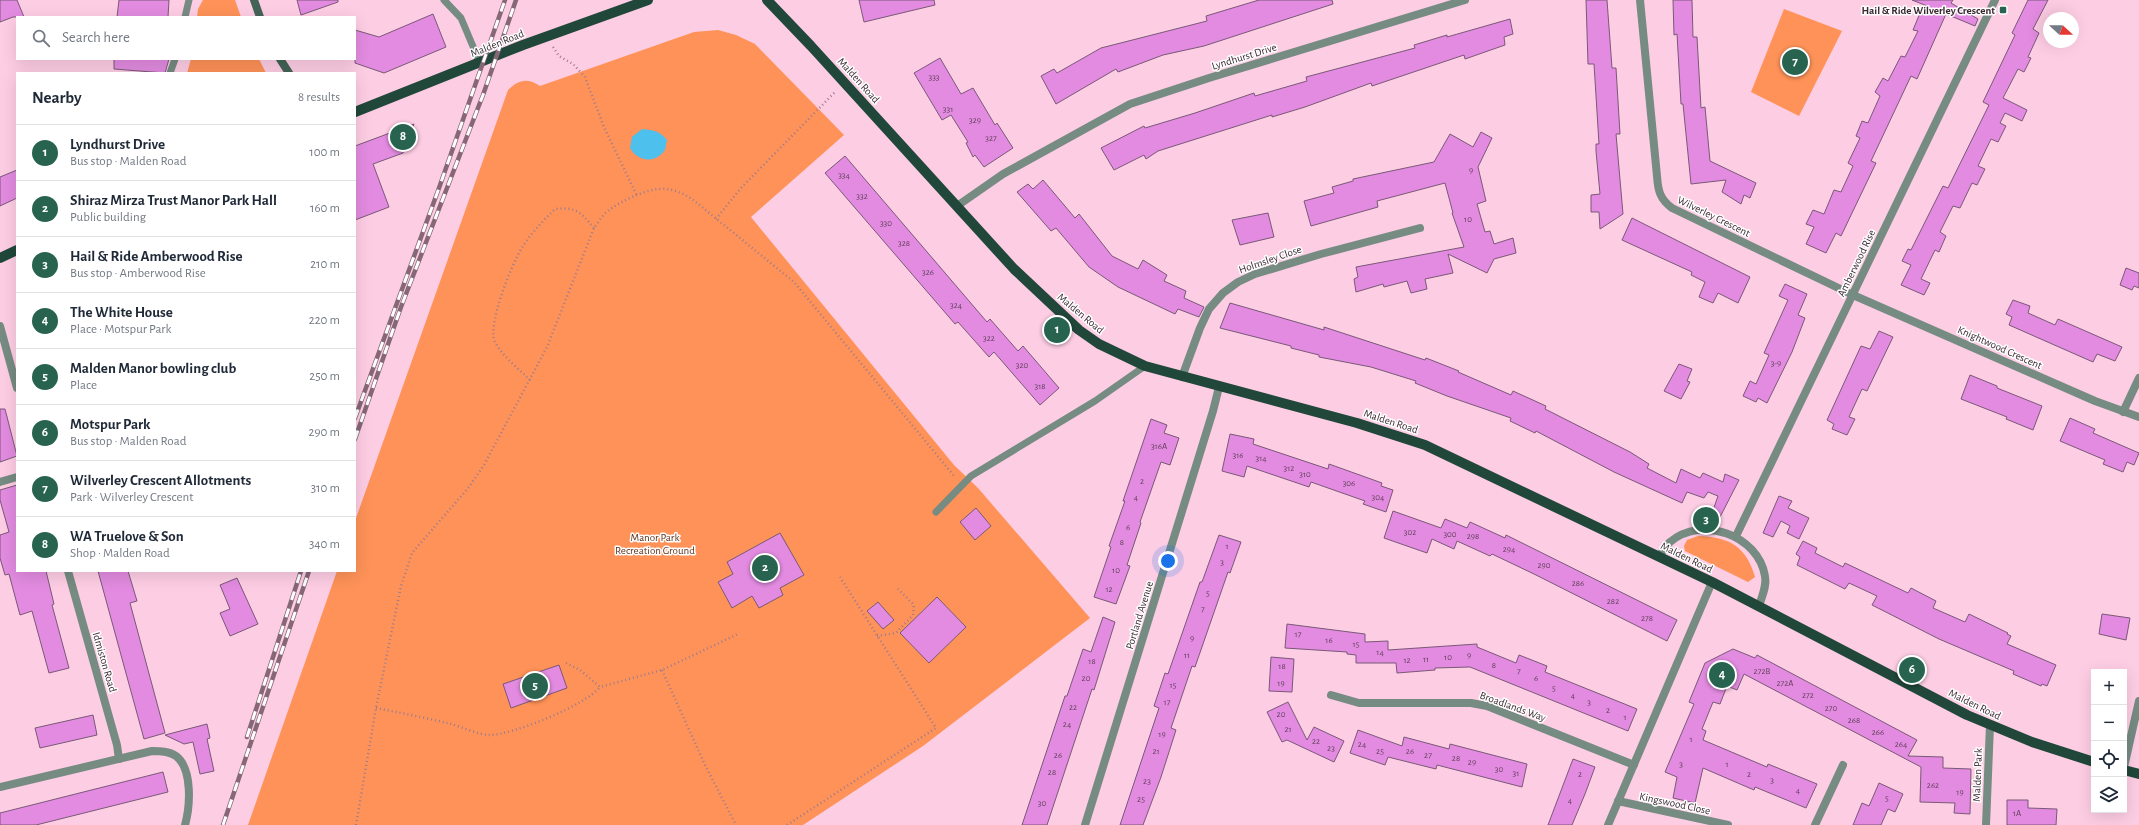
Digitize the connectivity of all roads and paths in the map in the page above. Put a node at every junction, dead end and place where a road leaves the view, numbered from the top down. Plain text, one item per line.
1 (189, 0) edge
2 (254, 0) edge
3 (444, 0) edge
4 (648, 0) edge
5 (767, 0) edge
6 (1465, 0) edge
7 (1640, 0) edge
8 (1994, 0) edge
9 (185, 16) edge
10 (260, 16) edge
11 (545, 37) junction
12 (175, 60) edge
13 (281, 60) edge
14 (480, 63) junction
15 (170, 72) edge
16 (288, 72) edge
17 (844, 82) junction
18 (356, 112) edge
19 (637, 196) junction
20 (957, 206) junction
21 (716, 219) junction
22 (594, 228) junction
23 (1420, 228) dead end
24 (16, 250) edge
25 (0, 258) edge
26 (1853, 295) junction
27 (0, 326) edge
28 (1145, 366) junction
29 (1182, 378) junction
30 (2139, 378) edge
31 (530, 380) junction
32 (16, 384) edge
33 (1219, 387) junction
34 (2123, 412) junction
35 (2139, 417) edge
36 (16, 477) edge
37 (0, 482) edge
38 (961, 485) junction
39 (936, 512) dead end
40 (1736, 536) junction
41 (1659, 556) junction
42 (68, 572) edge
43 (840, 577) dead end
44 (1712, 582) junction
45 (896, 587) dead end
46 (1759, 606) junction
47 (738, 634) dead end
48 (877, 636) junction
49 (566, 662) dead end
50 (662, 670) junction
51 (600, 687) junction
52 (1331, 695) dead end
53 (2139, 701) edge
54 (376, 708) junction
55 (1990, 725) junction
56 (2127, 755) edge
57 (119, 759) junction
58 (2091, 761) edge
59 (1634, 765) junction
60 (1843, 765) dead end
61 (2127, 770) edge
62 (2139, 774) edge
63 (0, 787) edge
64 (1618, 801) junction
65 (185, 825) edge
66 (356, 825) edge
67 (736, 825) edge
68 (787, 825) edge
69 (1085, 825) edge
70 (1608, 825) edge
71 (1728, 825) edge
72 (1815, 825) edge
73 (1986, 825) edge

1 - 9 lane
2 - 10 main road
3 - 14 lane
4 - 11 main road, Malden Road
5 - 17 main road, Malden Road
6 - 20 street, Lyndhurst Drive
7 - 26 street, Wilverley Crescent
8 - 26 street, Amberwood Rise
11 - 14 main road, Malden Road
11 - 19 path
12 - 15 lane
13 - 16 main road
14 - 18 main road, Malden Road
17 - 20 main road, Malden Road
17 - 21 path
19 - 21 path
19 - 22 path
20 - 28 main road, Malden Road
21 - 38 path
22 - 31 path
22 - 31 path
23 - 29 street, Holmsley Close
24 - 25 main road
26 - 34 street, Knightwood Crescent
26 - 40 street, Amberwood Rise
27 - 32 street
28 - 29 main road, Malden Road
28 - 38 lane
29 - 33 main road, Malden Road
30 - 34 street
31 - 54 path
33 - 41 main road, Malden Road
33 - 69 street, Portland Avenue
34 - 35 street, Knightwood Crescent
36 - 37 street
38 - 39 lane
40 - 41 street
40 - 46 street
41 - 44 main road, Malden Road
42 - 57 street, Idmiston Road
43 - 48 path
44 - 46 main road, Malden Road
44 - 59 street
45 - 48 path
46 - 55 main road, Malden Road
47 - 50 path
48 - 68 path
49 - 51 path
50 - 51 path
50 - 67 path
51 - 54 path
52 - 59 street, Broadlands Way
53 - 56 street
54 - 66 path
55 - 58 main road, Malden Road
55 - 73 street, Malden Park
57 - 63 street
57 - 65 street
59 - 64 street
60 - 72 street
61 - 62 main road
64 - 70 street
64 - 71 street, Kingswood Close

